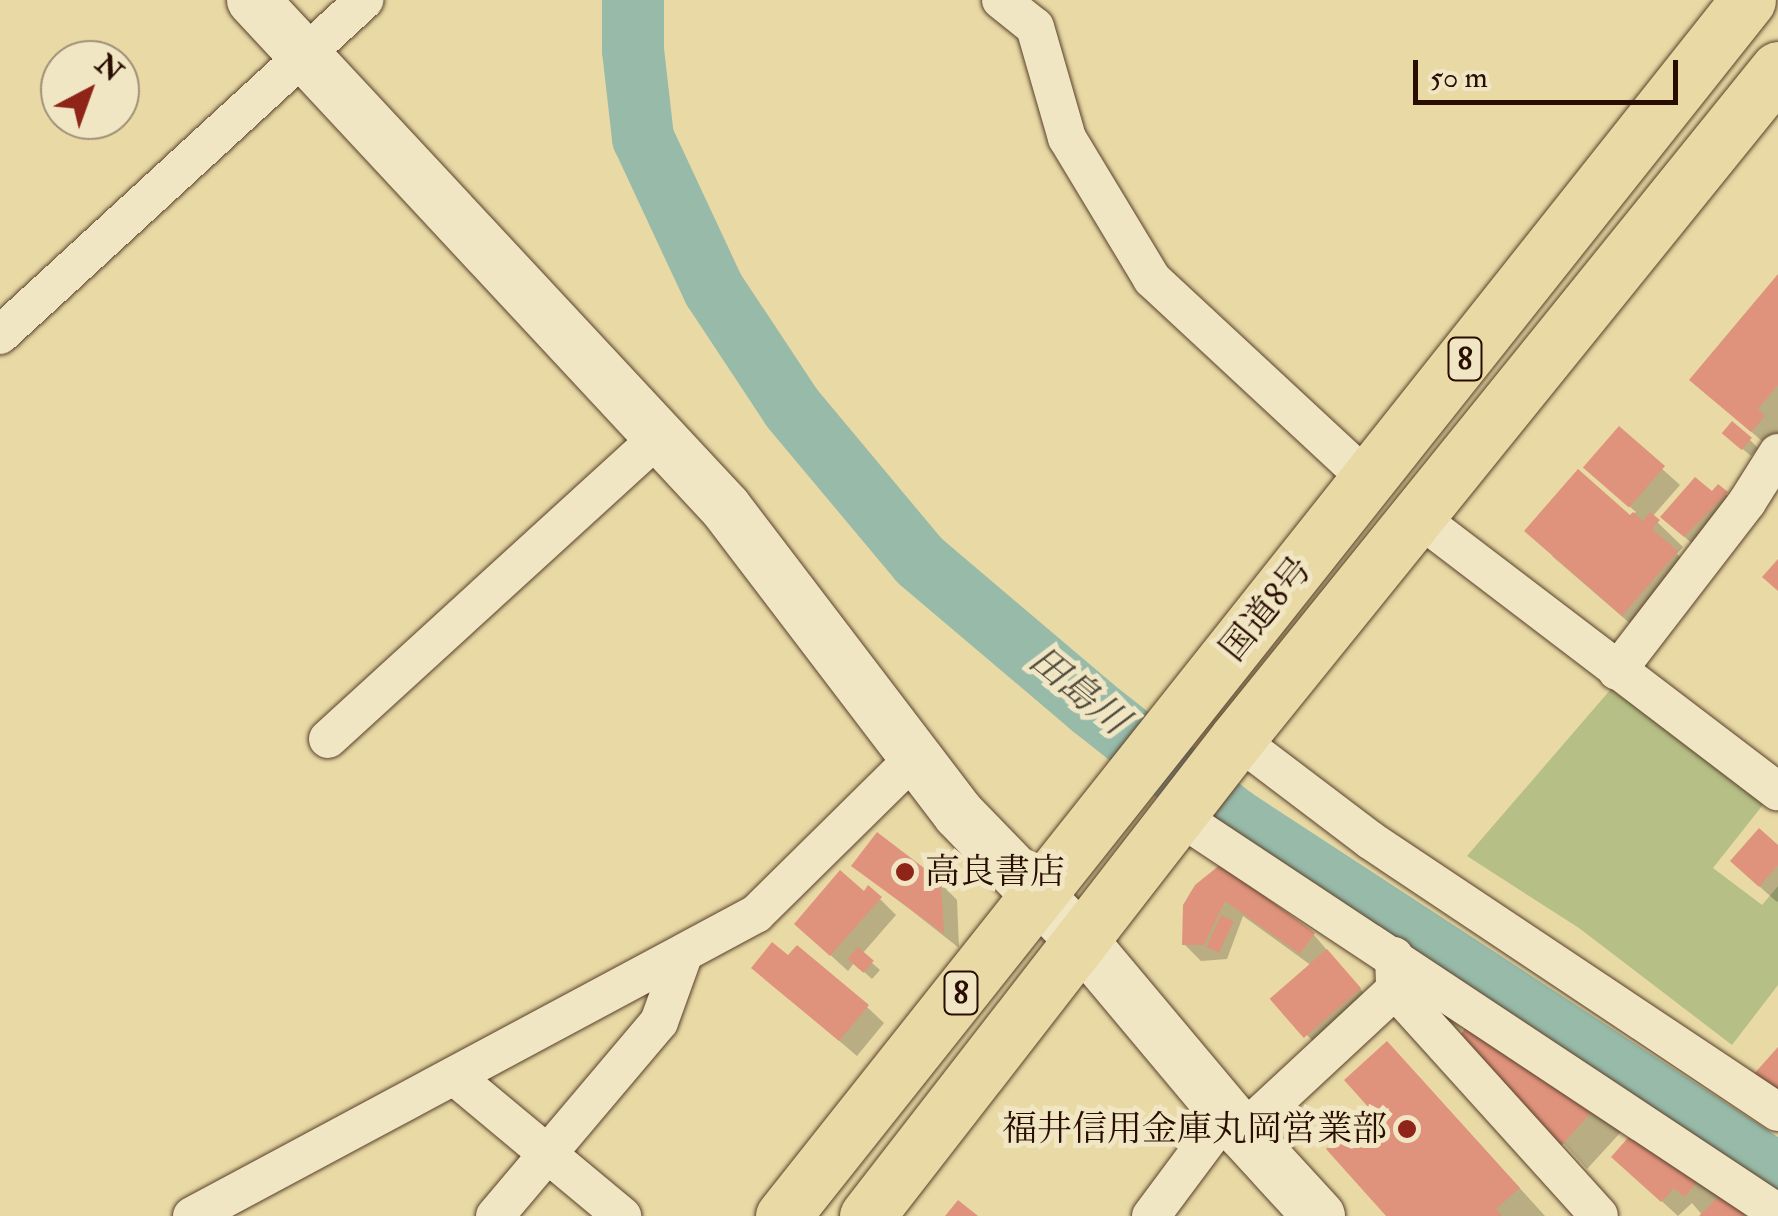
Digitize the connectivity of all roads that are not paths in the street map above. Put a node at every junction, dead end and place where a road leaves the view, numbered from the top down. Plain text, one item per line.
1 (253, 0) edge
2 (364, 0) edge
3 (1001, 0) edge
4 (1748, 0) edge
5 (306, 56) junction
6 (1778, 69) edge
7 (0, 335) edge
8 (660, 437) junction
9 (1778, 453) edge
10 (1369, 481) junction
11 (1420, 518) junction
12 (1617, 671) junction
13 (328, 739) dead end
14 (1232, 745) junction
15 (914, 758) junction
16 (1778, 791) edge
17 (1183, 808) junction
18 (1039, 896) junction
19 (1081, 940) junction
20 (684, 953) junction
21 (1394, 974) junction
22 (454, 1076) junction
23 (1778, 1112) edge
24 (1234, 1123) junction
25 (548, 1153) junction
26 (1778, 1213) edge
27 (192, 1216) edge
28 (495, 1216) edge
29 (622, 1216) edge
30 (783, 1216) edge
31 (868, 1216) edge
32 (1150, 1216) edge
33 (1319, 1216) edge
34 (1599, 1216) edge

1 - 5 street
2 - 5 street
3 - 10 street
4 - 10 highway, 国道8号 / 8
5 - 7 street
5 - 8 street
6 - 11 highway, 国道8号 / 8
8 - 13 street
8 - 15 street
9 - 12 street
10 - 18 highway, 国道8号 / 8
11 - 12 street
11 - 14 highway, 国道8号 / 8
12 - 16 street
14 - 17 highway, 国道8号 / 8
14 - 23 street
15 - 18 street
15 - 20 street
17 - 19 highway, 国道8号 / 8
17 - 21 street
18 - 19 street
18 - 30 highway, 国道8号 / 8
19 - 24 street
19 - 31 highway, 国道8号 / 8
20 - 22 street
20 - 25 street
21 - 24 street
21 - 26 street
21 - 34 street
22 - 25 street
22 - 27 street
24 - 32 street
24 - 33 street
25 - 28 street
25 - 29 street

